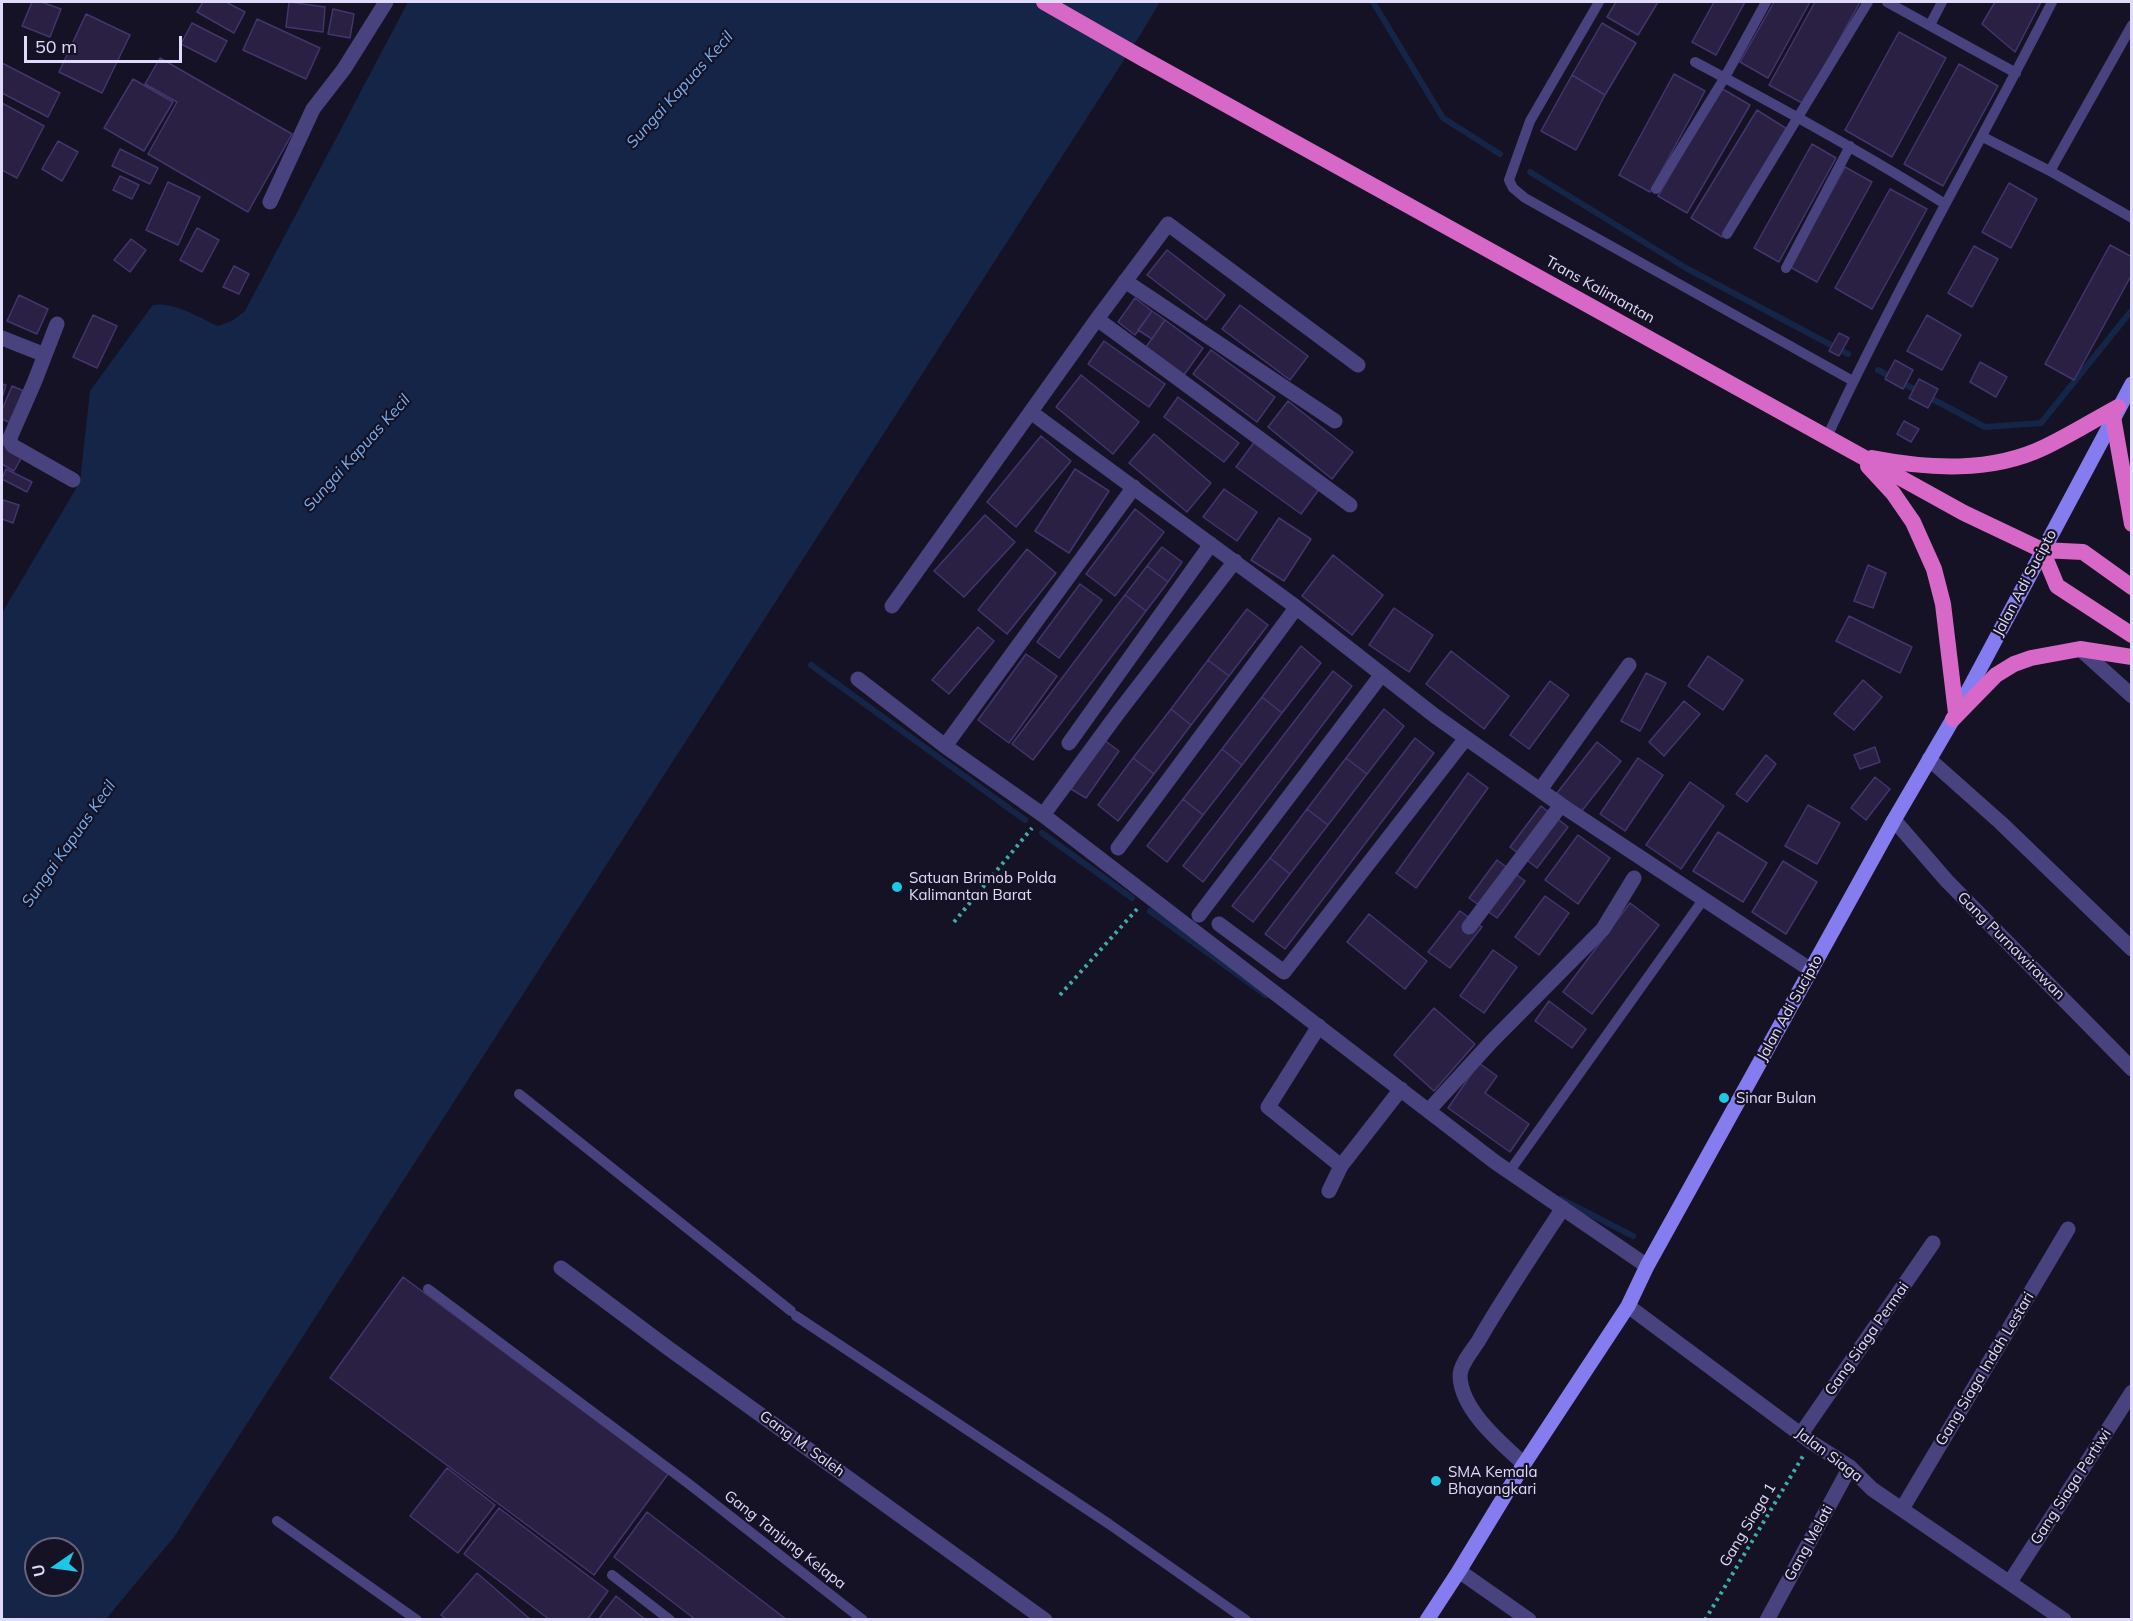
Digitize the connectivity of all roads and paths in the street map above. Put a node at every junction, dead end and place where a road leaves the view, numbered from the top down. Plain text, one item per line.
1 (386, 2) edge
2 (1044, 2) edge
3 (1599, 2) edge
4 (1766, 2) edge
5 (1868, 2) edge
6 (1887, 2) edge
7 (1942, 2) edge
8 (2052, 2) edge
9 (1930, 25) junction
10 (2132, 25) edge
11 (1695, 62) dead end
12 (2016, 73) junction
13 (1725, 77) junction
14 (1799, 117) junction
15 (1983, 137) junction
16 (1850, 146) junction
17 (2050, 171) junction
18 (1656, 189) dead end
19 (270, 202) dead end
20 (1945, 204) junction
21 (2132, 218) edge
22 (1727, 234) dead end
23 (1786, 268) dead end
24 (1125, 281) junction
25 (1097, 319) junction
26 (57, 324) dead end
27 (2, 338) edge
28 (45, 355) junction
29 (1358, 365) dead end
30 (1853, 381) junction
31 (2132, 384) edge
32 (2115, 412) junction
33 (1032, 413) junction
34 (1335, 421) dead end
35 (8, 425) edge
36 (1827, 437) junction
37 (1857, 455) junction
38 (73, 480) dead end
39 (1134, 487) junction
40 (1350, 506) dead end
41 (2132, 524) edge
42 (1211, 544) junction
43 (2042, 550) junction
44 (1235, 561) junction
45 (2132, 586) edge
46 (892, 606) dead end
47 (1296, 608) junction
48 (2132, 635) edge
49 (2080, 649) junction
50 (2132, 657) edge
51 (1629, 665) dead end
52 (1382, 674) junction
53 (858, 679) dead end
54 (2132, 696) edge
55 (1954, 716) junction
56 (1466, 738) junction
57 (1069, 743) dead end
58 (945, 746) junction
59 (1929, 759) junction
60 (1540, 790) junction
61 (1561, 805) junction
62 (1043, 815) junction
63 (1894, 820) junction
64 (1118, 848) dead end
65 (1634, 878) dead end
66 (1149, 895) junction
67 (1703, 900) junction
68 (1199, 915) dead end
69 (954, 922) dead end
70 (1219, 924) dead end
71 (1469, 927) dead end
72 (2132, 949) edge
73 (1811, 970) junction
74 (1060, 994) dead end
75 (1319, 1026) junction
76 (2132, 1069) edge
77 (1401, 1089) junction
78 (519, 1094) dead end
79 (1429, 1110) junction
80 (1341, 1166) junction
81 (1509, 1172) junction
82 (1329, 1191) dead end
83 (1563, 1208) junction
84 (2068, 1229) dead end
85 (1933, 1243) dead end
86 (1647, 1266) junction
87 (561, 1268) dead end
88 (428, 1289) dead end
89 (1628, 1306) junction
90 (2132, 1392) edge
91 (1806, 1438) junction
92 (1524, 1464) junction
93 (1850, 1467) junction
94 (1902, 1509) junction
95 (277, 1521) dead end
96 (1459, 1571) junction
97 (612, 1575) dead end
98 (2010, 1582) junction
99 (417, 1620) edge
100 (670, 1620) edge
101 (863, 1620) edge
102 (1045, 1620) edge
103 (1246, 1620) edge
104 (1427, 1620) edge
105 (1529, 1620) edge
106 (1705, 1620) edge
107 (1767, 1620) edge
108 (2064, 1620) edge

1 - 19 street
2 - 36 highway, Trans Kalimantan
3 - 30 lane
4 - 13 lane
5 - 14 lane
6 - 9 lane
7 - 9 lane
8 - 12 lane
9 - 12 lane
10 - 17 lane
11 - 13 lane
12 - 15 lane
13 - 14 lane
13 - 18 lane
14 - 16 lane
14 - 22 lane
15 - 17 lane
15 - 20 lane
16 - 20 lane
16 - 23 lane
17 - 21 lane
20 - 30 lane
24 - 25 street
24 - 29 street
24 - 34 street
25 - 33 street
25 - 40 street
26 - 28 street
27 - 28 street
28 - 35 street
30 - 36 lane
31 - 32 main road, Jalan Adi Sucipto
32 - 37 highway
32 - 41 highway
32 - 43 main road, Jalan Adi Sucipto
33 - 39 street
33 - 46 street
35 - 38 street
36 - 37 highway, Trans Kalimantan
37 - 43 highway, Trans Kalimantan
37 - 55 highway
39 - 42 street
39 - 58 street
42 - 44 street
42 - 57 street
43 - 45 highway
43 - 48 highway
43 - 55 main road, Jalan Adi Sucipto
44 - 47 street
44 - 62 street
47 - 52 street
47 - 64 street
49 - 50 highway
49 - 54 street
49 - 55 highway
51 - 60 street
52 - 56 street
52 - 68 street
53 - 58 street
55 - 59 main road, Jalan Adi Sucipto
56 - 60 street
56 - 70 street
58 - 62 street
59 - 63 main road, Jalan Adi Sucipto
59 - 72 street
60 - 61 street
61 - 67 street
61 - 71 street
62 - 66 street
62 - 69 path
63 - 73 main road, Jalan Adi Sucipto
63 - 76 street, Gang Purnawirawan
65 - 79 street
66 - 74 path
66 - 75 street
67 - 73 street
67 - 81 lane
73 - 86 main road, Jalan Adi Sucipto
75 - 77 street
75 - 80 street
77 - 79 street
77 - 80 street
78 - 103 lane
79 - 81 street
80 - 82 street
81 - 83 street
83 - 86 street
83 - 92 street
84 - 94 street, Gang Siaga Indah Lestari
85 - 91 street, Gang Siaga Permai
86 - 89 main road, Jalan Adi Sucipto
87 - 102 street, Gang M. Saleh
88 - 101 lane, Gang Tanjung Kelapa
89 - 91 street, Jalan Siaga
89 - 92 main road, Jalan Adi Sucipto
90 - 98 street, Gang Siaga Pertiwi
91 - 93 street, Jalan Siaga
91 - 106 path, Gang Siaga 1
92 - 96 main road, Jalan Adi Sucipto
93 - 94 street, Jalan Siaga
93 - 107 street, Gang Melati
94 - 98 street, Jalan Siaga
95 - 99 lane
96 - 104 main road, Jalan Adi Sucipto
96 - 105 street
97 - 100 lane
98 - 108 street, Jalan Siaga

